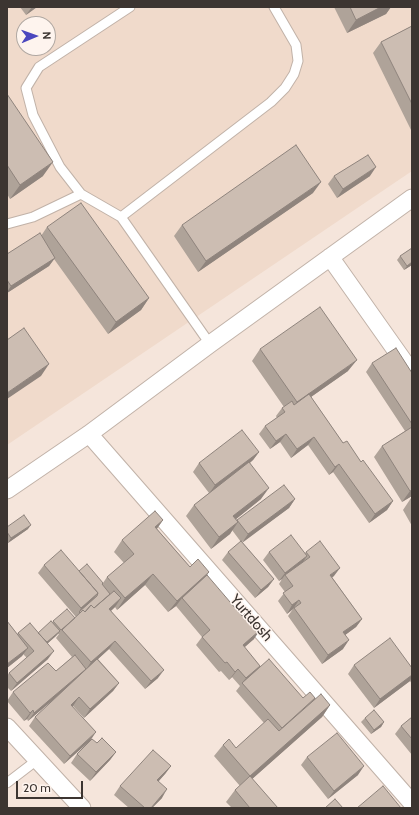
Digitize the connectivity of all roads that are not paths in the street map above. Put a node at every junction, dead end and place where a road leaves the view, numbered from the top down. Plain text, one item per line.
1 (130, 7) edge
2 (274, 7) edge
3 (81, 194) junction
4 (412, 198) edge
5 (122, 217) junction
6 (7, 224) edge
7 (330, 257) junction
8 (210, 344) junction
9 (412, 373) edge
10 (89, 434) junction
11 (7, 490) edge
12 (7, 727) edge
13 (37, 760) junction
14 (7, 783) edge
15 (412, 803) edge
16 (82, 808) edge

1 - 3 lane
2 - 5 lane
3 - 5 lane
3 - 6 lane
4 - 7 street
5 - 8 lane
7 - 8 street
7 - 9 street
8 - 10 street
10 - 11 street
10 - 15 street, Yurtdosh
12 - 13 street
13 - 14 lane
13 - 16 street

